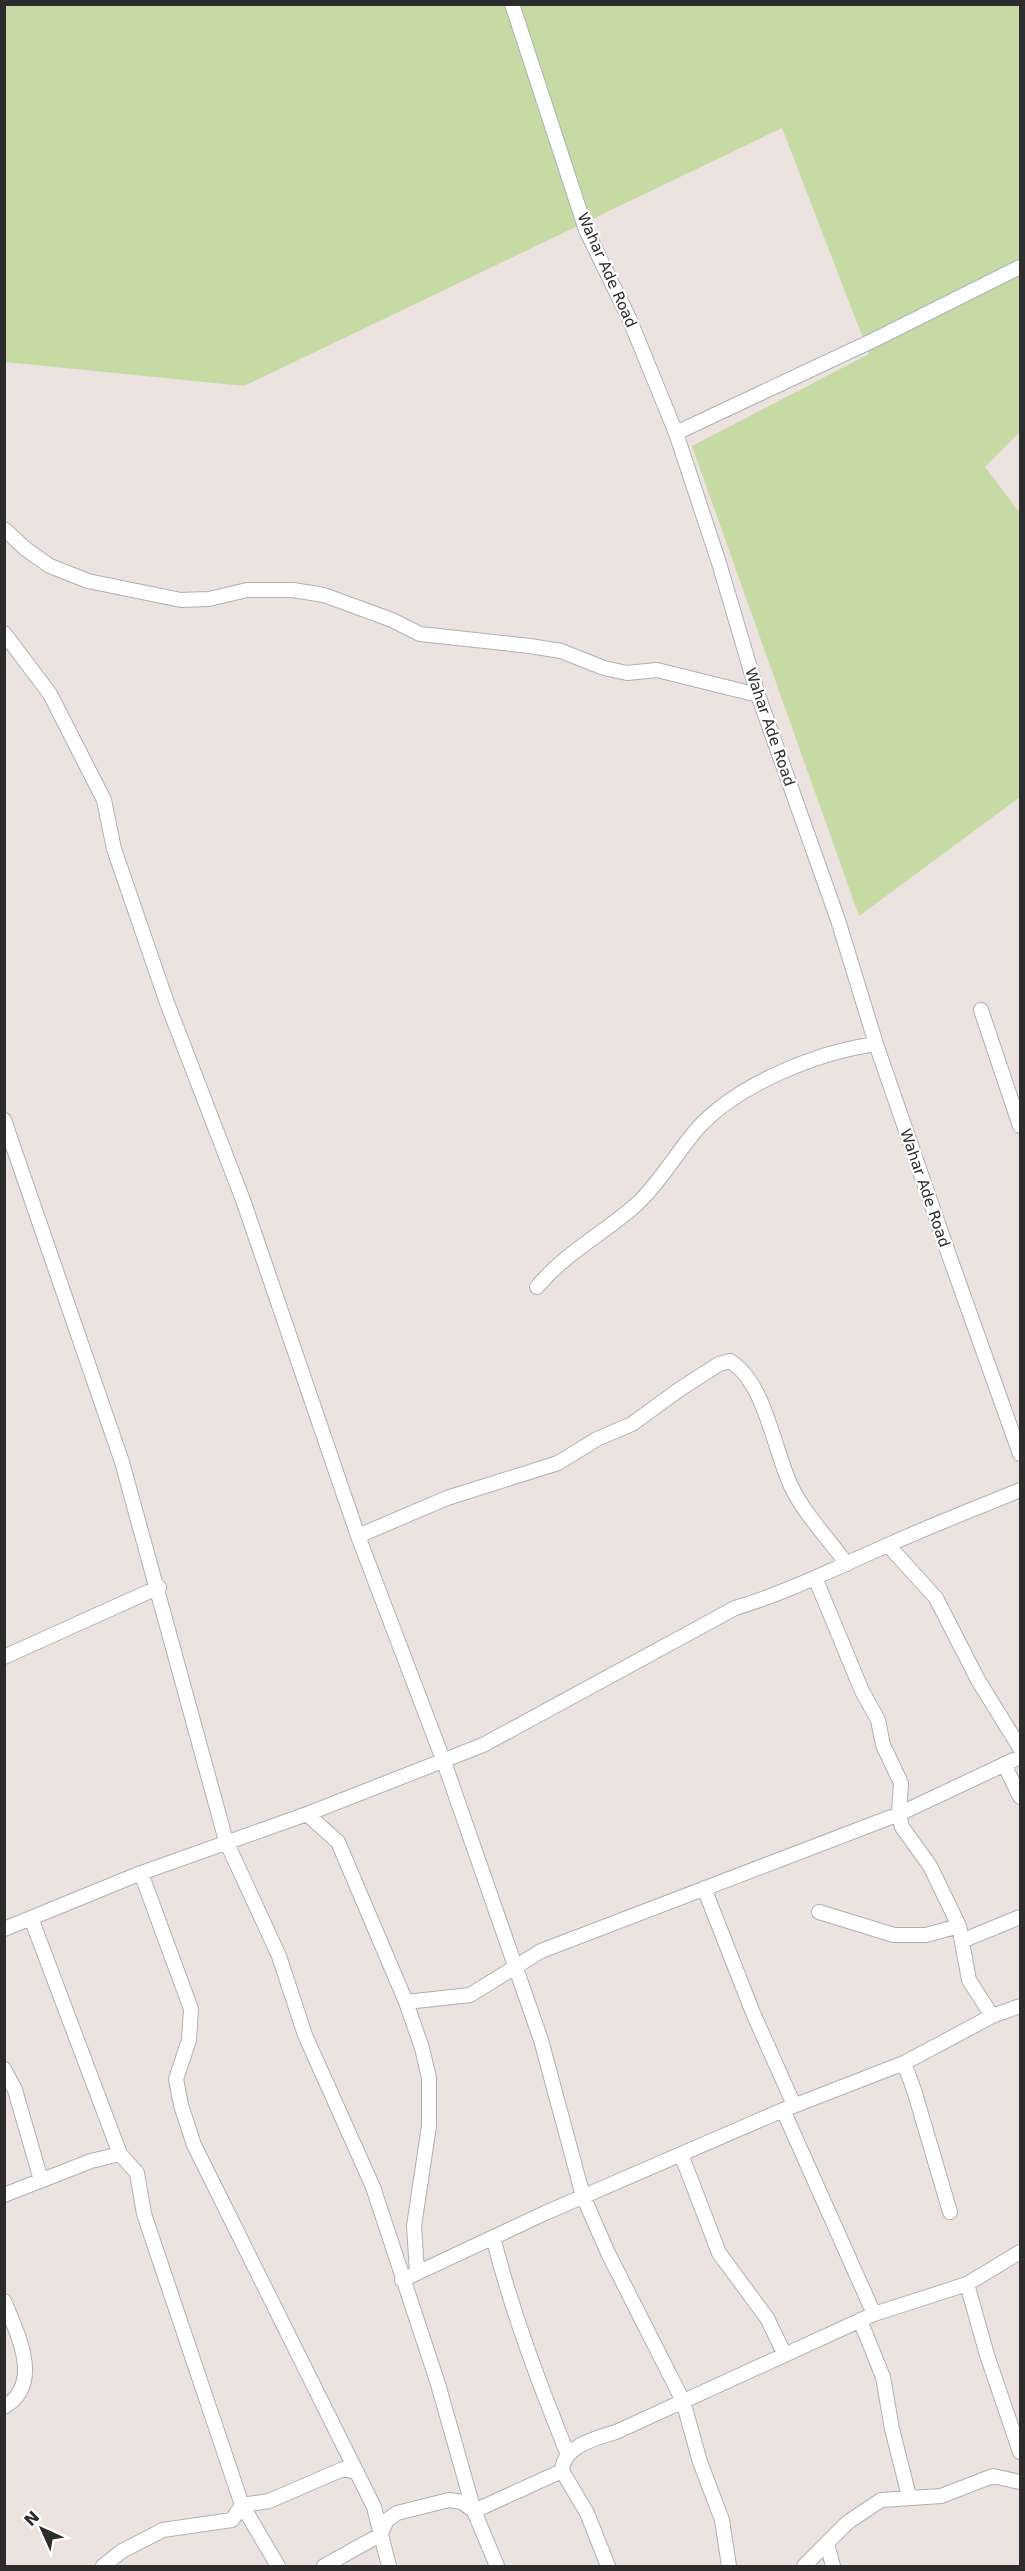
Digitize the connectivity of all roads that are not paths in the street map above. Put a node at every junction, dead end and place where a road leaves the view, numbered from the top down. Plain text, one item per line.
1 (512, 4) edge
2 (1020, 267) edge
3 (676, 433) junction
4 (4, 529) edge
5 (4, 633) edge
6 (758, 695) junction
7 (981, 1010) dead end
8 (876, 1044) junction
9 (4, 1120) edge
10 (1020, 1126) edge
11 (537, 1287) dead end
12 (1020, 1454) edge
13 (1020, 1490) edge
14 (358, 1536) junction
15 (888, 1545) junction
16 (847, 1564) junction
17 (816, 1580) junction
18 (159, 1587) junction
19 (4, 1657) edge
20 (1020, 1748) edge
21 (1020, 1757) edge
22 (444, 1762) junction
23 (1004, 1764) junction
24 (1020, 1797) edge
25 (307, 1814) junction
26 (899, 1814) junction
27 (226, 1841) junction
28 (141, 1874) junction
29 (704, 1888) junction
30 (819, 1912) dead end
31 (1020, 1917) edge
32 (31, 1918) junction
33 (959, 1926) junction
34 (4, 1929) edge
35 (964, 1940) junction
36 (514, 1969) junction
37 (406, 2002) junction
38 (1020, 2006) edge
39 (992, 2016) junction
40 (904, 2063) junction
41 (4, 2069) edge
42 (789, 2107) junction
43 (120, 2154) junction
44 (681, 2154) junction
45 (41, 2180) junction
46 (4, 2195) edge
47 (584, 2196) junction
48 (950, 2212) dead end
49 (493, 2237) junction
50 (1020, 2252) edge
51 (417, 2272) junction
52 (402, 2280) junction
53 (967, 2284) junction
54 (4, 2301) edge
55 (874, 2314) junction
56 (861, 2320) junction
57 (785, 2355) junction
58 (683, 2401) junction
59 (4, 2407) edge
60 (1020, 2452) edge
61 (568, 2455) junction
62 (562, 2471) junction
63 (357, 2472) junction
64 (1020, 2482) edge
65 (909, 2496) junction
66 (242, 2505) junction
67 (474, 2511) junction
68 (380, 2535) junction
69 (827, 2544) junction
70 (103, 2566) edge
71 (278, 2566) edge
72 (324, 2566) edge
73 (389, 2566) edge
74 (497, 2566) edge
75 (608, 2566) edge
76 (729, 2566) edge
77 (804, 2566) edge
78 (833, 2566) edge

1 - 3 street, Wahar Ade Road
2 - 3 street
3 - 6 street, Wahar Ade Road
4 - 6 street
5 - 14 street
6 - 8 street, Wahar Ade Road
7 - 10 street
8 - 11 street
8 - 12 street, Wahar Ade Road
9 - 18 street
13 - 15 street
14 - 16 street
14 - 22 street
15 - 16 street
15 - 20 street
16 - 17 street
17 - 22 street
17 - 26 street
18 - 19 street
18 - 27 street
21 - 23 street
22 - 25 street
22 - 36 street
23 - 24 street
23 - 26 street
25 - 27 street
25 - 37 street
26 - 29 street
26 - 33 street
27 - 28 street
27 - 52 street
28 - 32 street
28 - 63 street
29 - 36 street
29 - 42 street
30 - 33 street
31 - 35 street
32 - 34 street
32 - 43 street
33 - 35 street
35 - 39 street
36 - 37 street
36 - 47 street
37 - 51 street
38 - 39 street
39 - 40 street
40 - 42 street
40 - 48 street
41 - 45 street
42 - 44 street
42 - 55 street
43 - 45 street
43 - 66 street
44 - 47 street
44 - 57 street
45 - 46 street
47 - 49 street
47 - 58 street
49 - 51 street
49 - 61 street
50 - 53 street
51 - 52 street
52 - 67 street
53 - 55 street
53 - 60 street
54 - 59 street
55 - 56 street
56 - 57 street
56 - 65 street
57 - 58 street
58 - 61 street
58 - 76 street
61 - 62 street
62 - 67 street
62 - 75 street
63 - 66 street
63 - 68 street
64 - 65 street
65 - 69 street
66 - 70 street
66 - 71 street
67 - 68 street
67 - 74 street
68 - 72 street
68 - 73 street
69 - 77 street
69 - 78 street

